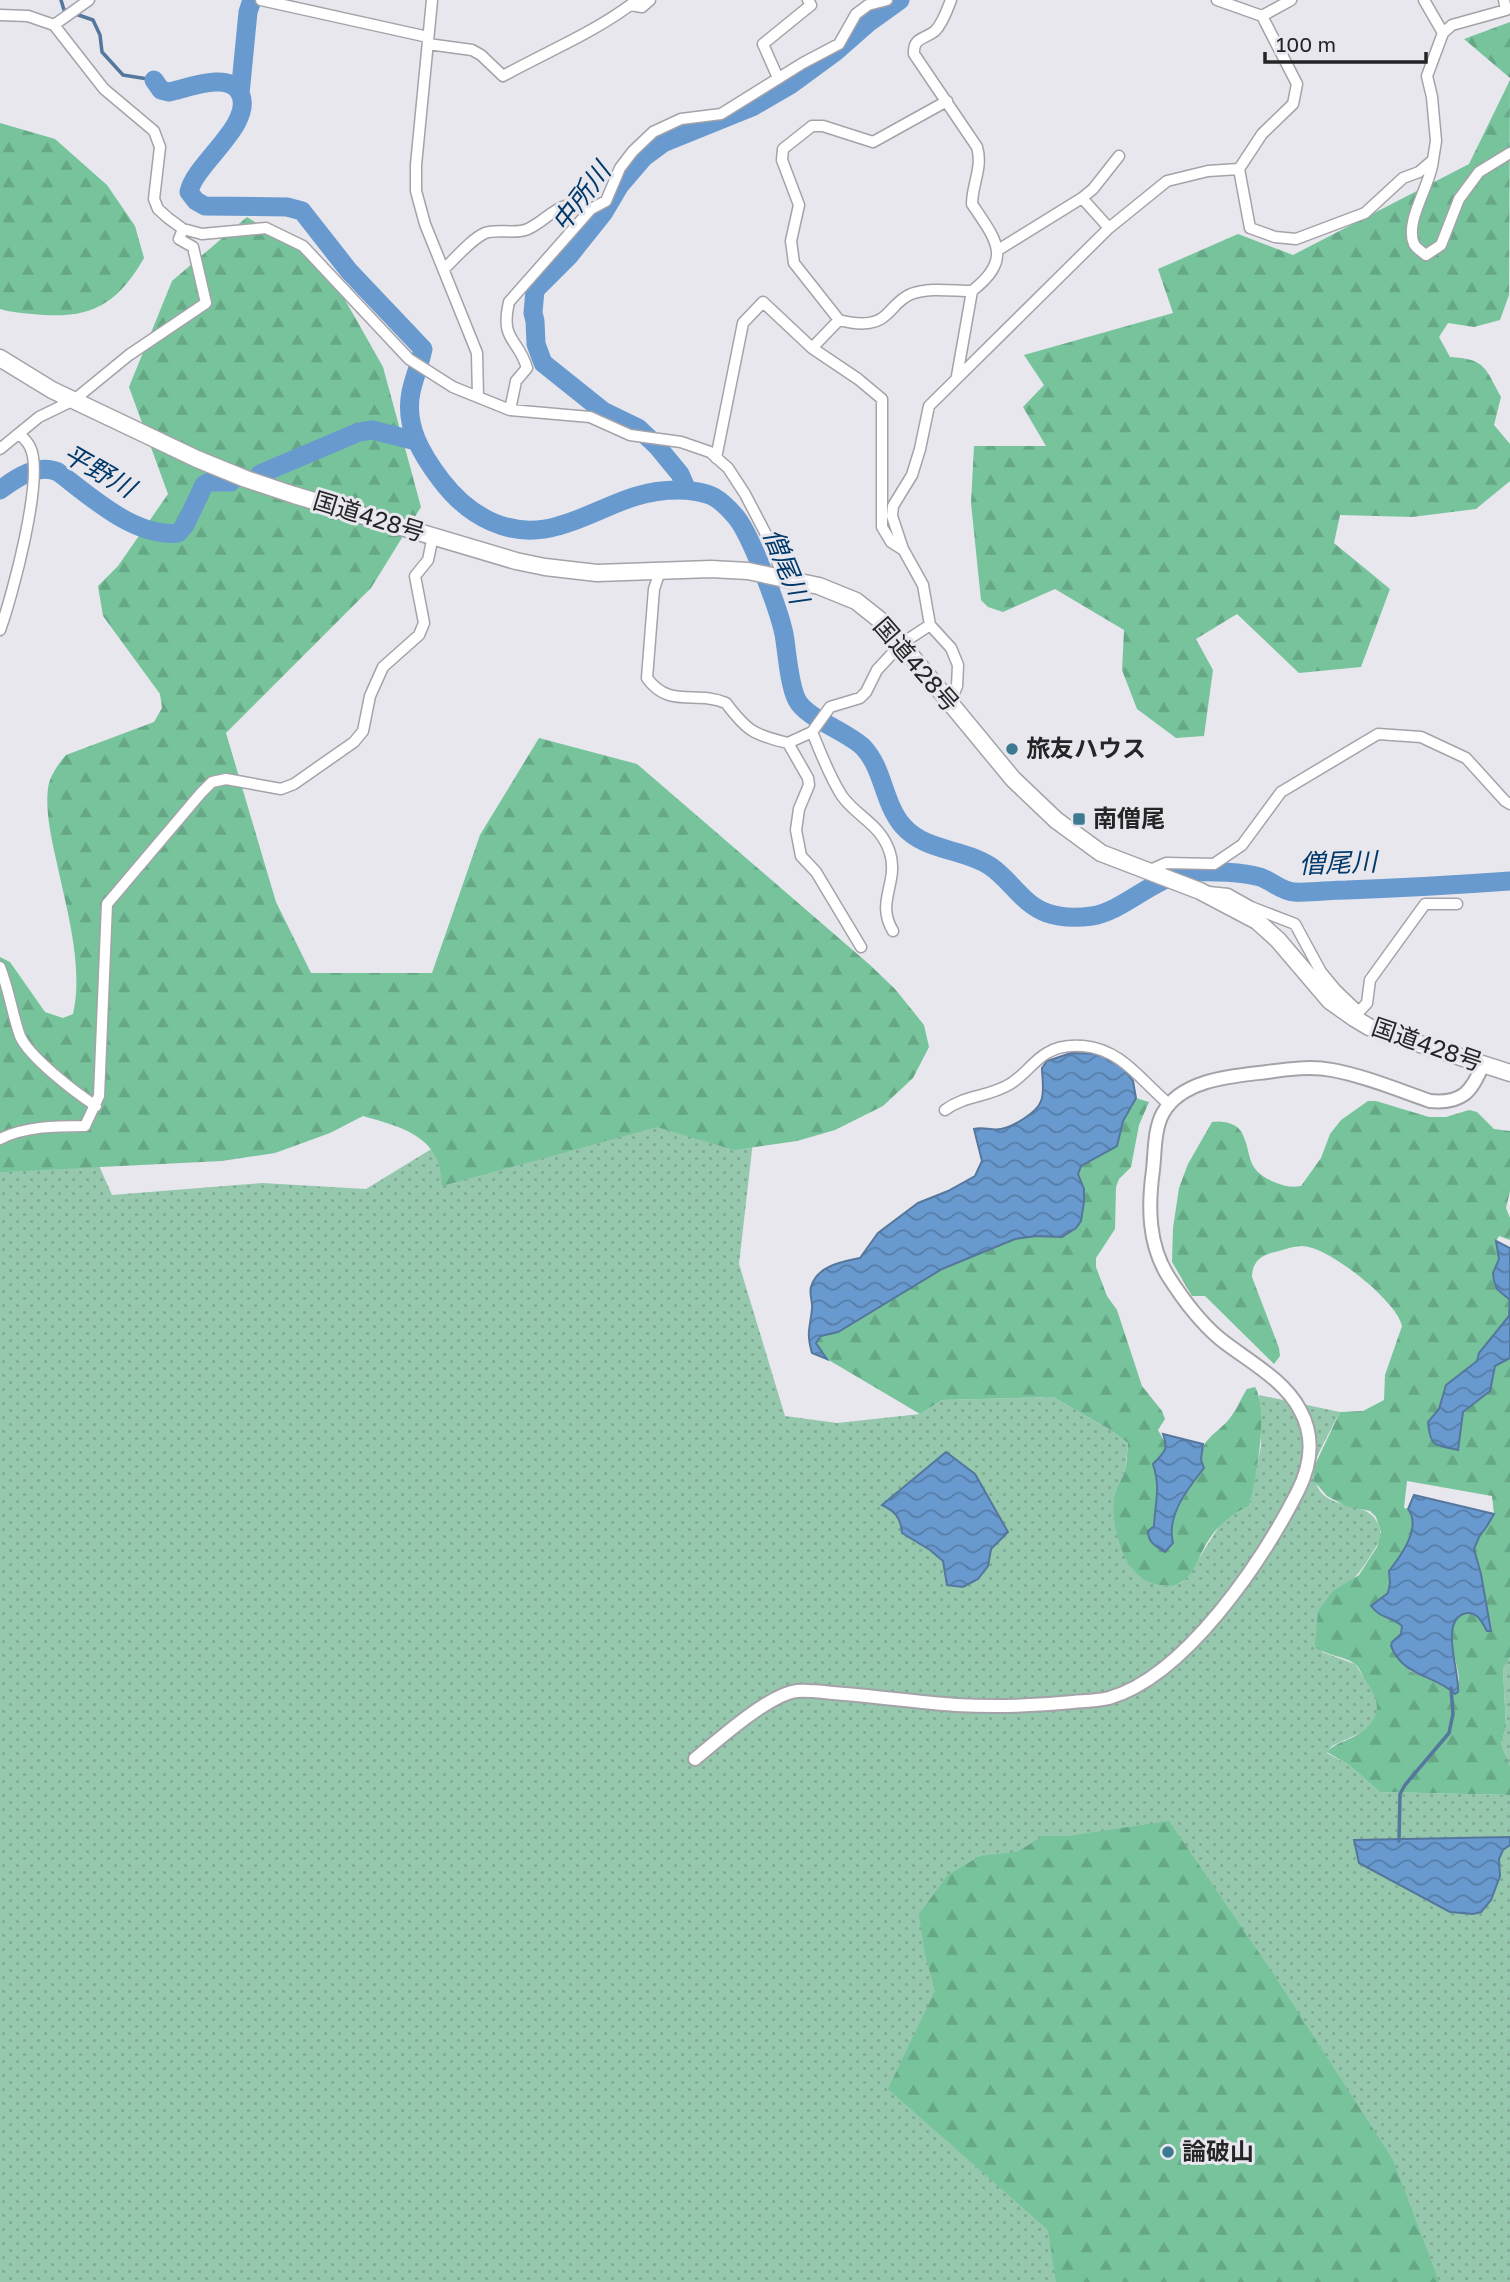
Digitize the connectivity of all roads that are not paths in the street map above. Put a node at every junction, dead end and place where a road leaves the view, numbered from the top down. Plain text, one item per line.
1 (89, 0) edge
2 (261, 0) edge
3 (432, 0) edge
4 (650, 0) edge
5 (808, 0) edge
6 (887, 0) edge
7 (951, 0) edge
8 (1217, 0) edge
9 (1291, 0) edge
10 (1424, 0) edge
11 (1504, 0) edge
12 (634, 3) edge
13 (0, 15) edge
14 (1262, 16) junction
15 (54, 25) junction
16 (1443, 33) junction
17 (428, 40) junction
18 (778, 78) junction
19 (947, 101) junction
20 (1510, 153) edge
21 (1119, 156) dead end
22 (1433, 160) junction
23 (1239, 169) junction
24 (1082, 198) junction
25 (591, 209) junction
26 (1109, 228) junction
27 (183, 229) junction
28 (998, 250) junction
29 (443, 269) junction
30 (972, 291) junction
31 (839, 320) junction
32 (812, 348) junction
33 (0, 358) edge
34 (957, 377) junction
35 (478, 397) junction
36 (75, 400) junction
37 (510, 410) junction
38 (20, 434) junction
39 (0, 449) edge
40 (716, 458) junction
41 (433, 536) junction
42 (903, 549) junction
43 (660, 571) junction
44 (775, 576) junction
45 (930, 625) junction
46 (0, 630) edge
47 (901, 643) junction
48 (950, 703) junction
49 (812, 732) junction
50 (788, 743) junction
51 (1510, 804) edge
52 (1151, 873) junction
53 (1200, 891) junction
54 (1457, 904) dead end
55 (893, 932) dead end
56 (861, 947) dead end
57 (0, 967) edge
58 (1357, 1015) junction
59 (1483, 1064) junction
60 (1510, 1073) edge
61 (1170, 1105) junction
62 (96, 1106) junction
63 (946, 1110) dead end
64 (0, 1139) edge
65 (695, 1759) dead end

1 - 15 street
2 - 17 street
3 - 17 street
4 - 12 street
5 - 18 street
6 - 18 street
7 - 19 street
8 - 14 street
9 - 14 street
10 - 16 street
11 - 16 street
12 - 17 street
13 - 15 street
14 - 23 street
15 - 27 street
16 - 22 street
17 - 29 street
18 - 25 street
19 - 28 street
19 - 31 street
20 - 22 street
21 - 24 street
22 - 23 street
23 - 26 street
24 - 26 street
24 - 28 street
25 - 29 street
25 - 37 street
26 - 34 street
27 - 35 street
27 - 36 street
28 - 30 street
29 - 35 street
30 - 31 street
30 - 34 street
31 - 32 street
32 - 40 street
32 - 42 street
33 - 36 highway, 国道428号
34 - 42 street
35 - 37 street
36 - 38 street
36 - 41 highway, 国道428号
37 - 40 street
38 - 39 street
38 - 46 street
40 - 44 street
41 - 43 highway, 国道428号
41 - 62 street
42 - 45 street
43 - 44 highway, 国道428号
43 - 50 street
44 - 47 highway, 国道428号
45 - 47 street
45 - 48 street
47 - 48 highway, 国道428号
47 - 49 street
48 - 52 highway, 国道428号
49 - 50 street
49 - 55 street
50 - 56 street
51 - 52 street
52 - 53 highway, 国道428号
53 - 58 highway, 国道428号
53 - 58 street
54 - 58 street
57 - 62 street
58 - 59 highway, 国道428号
59 - 60 highway, 国道428号
59 - 61 street
61 - 63 street
61 - 65 street
62 - 64 street

